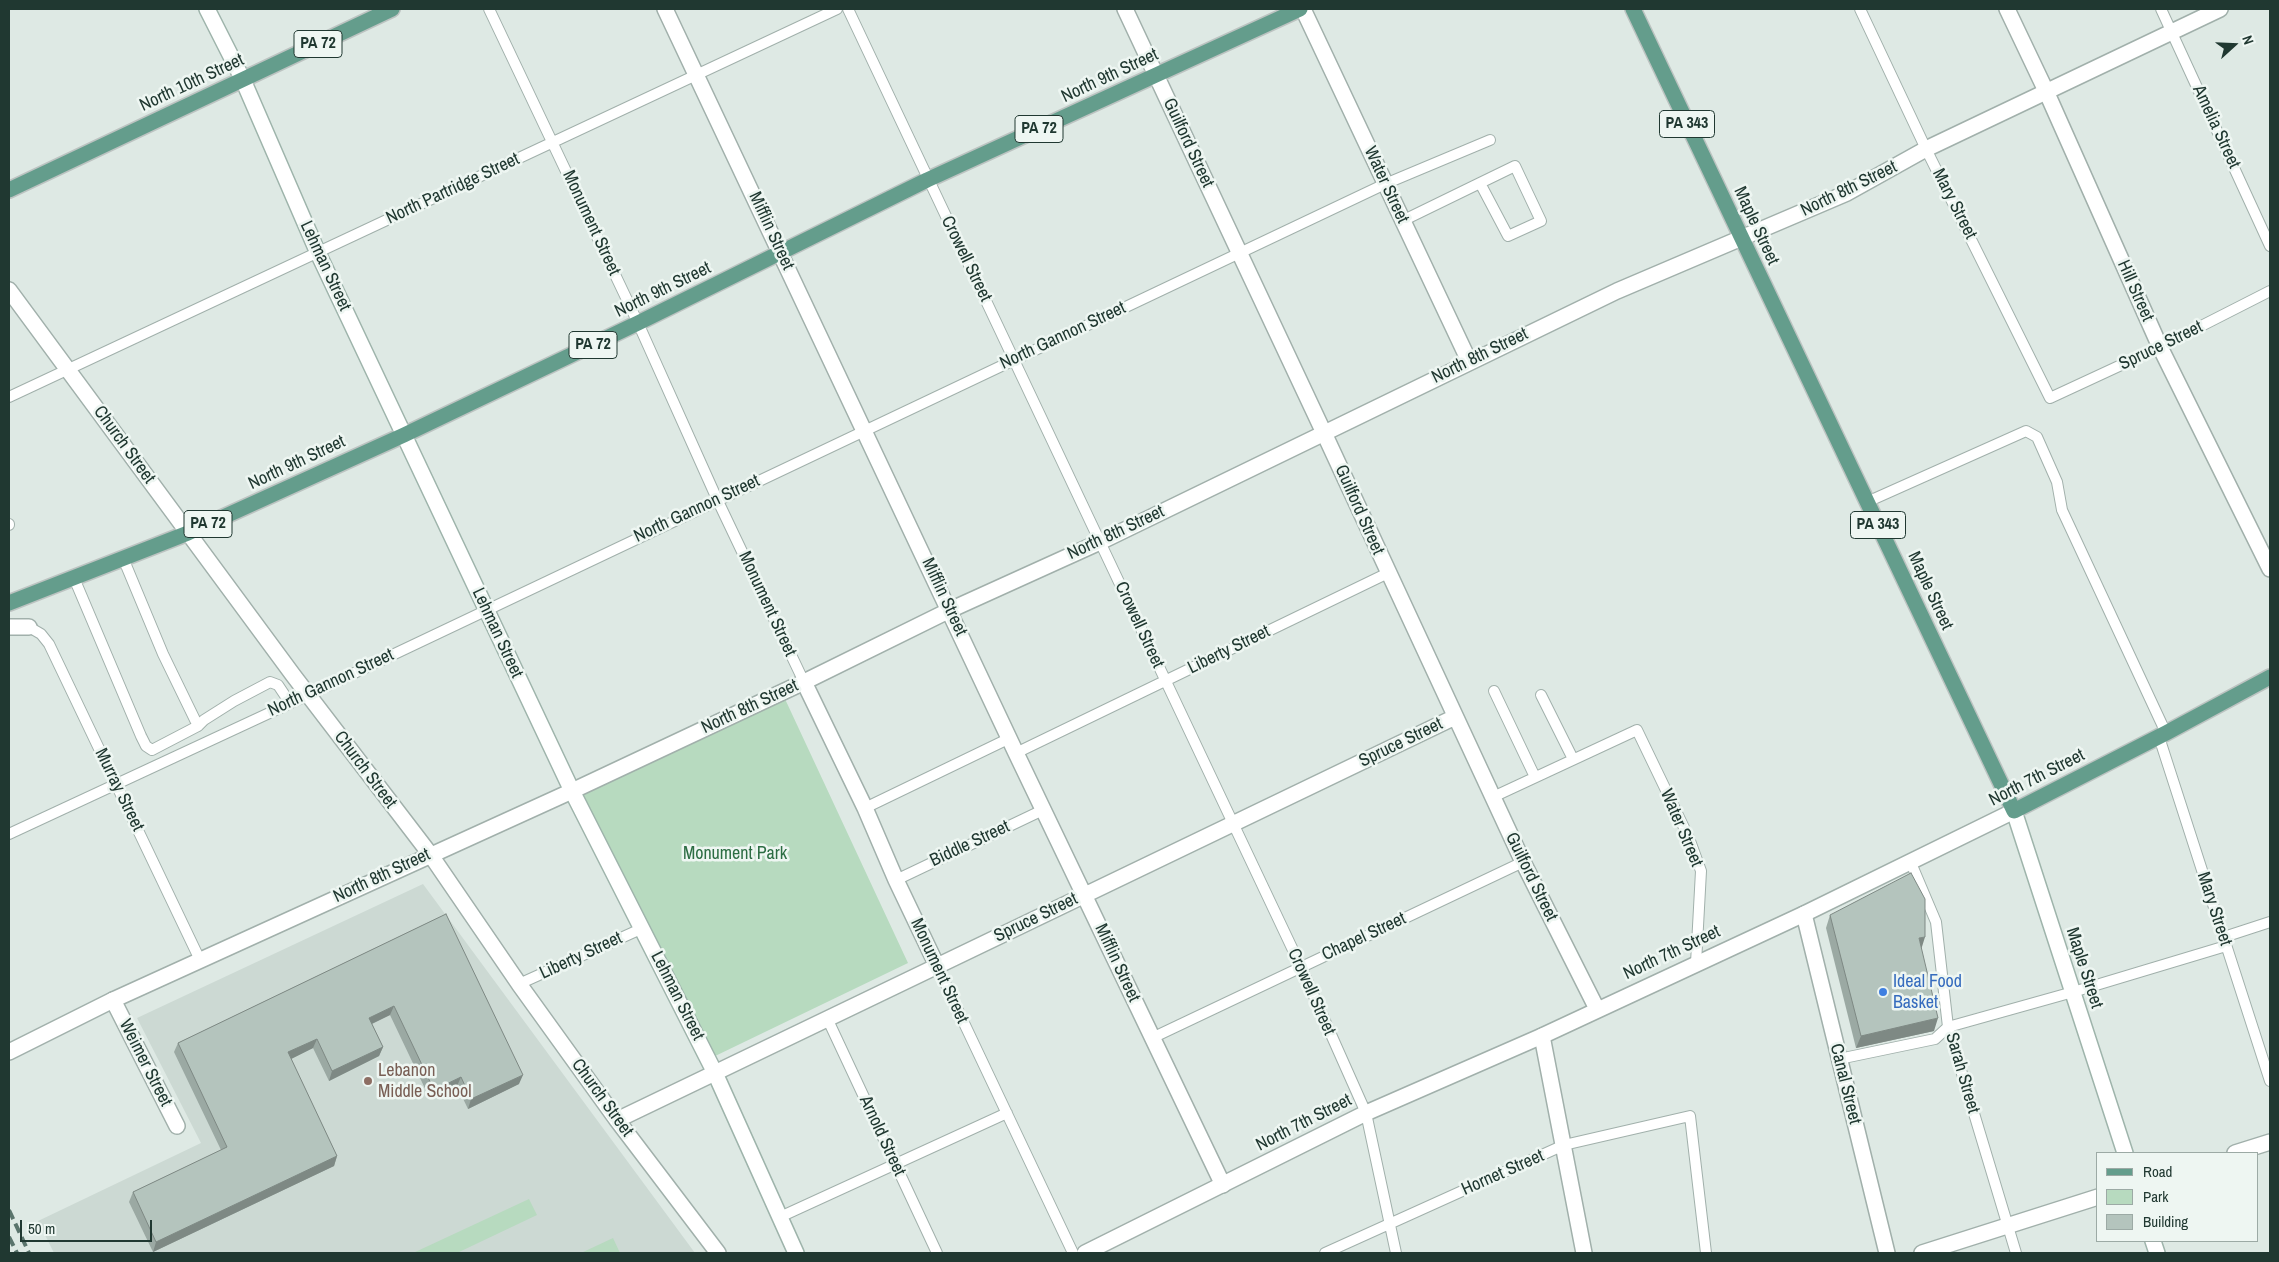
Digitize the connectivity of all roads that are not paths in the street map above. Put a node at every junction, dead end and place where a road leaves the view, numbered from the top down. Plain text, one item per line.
1 (207, 9) edge
2 (392, 9) edge
3 (489, 9) edge
4 (665, 9) edge
5 (837, 9) edge
6 (848, 9) edge
7 (1125, 9) edge
8 (1301, 9) edge
9 (1633, 9) edge
10 (1860, 9) edge
11 (2007, 9) edge
12 (2160, 9) edge
13 (2220, 9) edge
14 (2172, 32) junction
15 (696, 75) junction
16 (1156, 76) junction
17 (243, 80) junction
18 (2046, 91) junction
19 (1490, 140) dead end
20 (552, 142) junction
21 (1926, 149) junction
22 (928, 180) junction
23 (1480, 182) junction
24 (1385, 184) junction
25 (9, 190) edge
26 (1402, 220) junction
27 (1741, 239) junction
28 (2270, 246) edge
29 (781, 252) junction
30 (1239, 252) junction
31 (318, 253) junction
32 (9, 290) edge
33 (2270, 291) edge
34 (638, 323) junction
35 (2160, 347) junction
36 (1014, 359) junction
37 (1469, 361) junction
38 (69, 370) junction
39 (9, 397) edge
40 (2050, 398) joint
41 (865, 430) junction
42 (1324, 433) junction
43 (404, 435) junction
44 (717, 499) junction
45 (1867, 502) junction
46 (188, 533) junction
47 (1100, 542) junction
48 (123, 558) junction
49 (2270, 569) edge
50 (1388, 573) junction
51 (74, 578) junction
52 (9, 603) edge
53 (486, 609) junction
54 (950, 610) junction
55 (9, 627) edge
56 (29, 627) joint
57 (2270, 677) edge
58 (1165, 680) junction
59 (804, 682) junction
60 (1494, 691) dead end
61 (308, 695) junction
62 (1541, 695) dead end
63 (290, 703) junction
64 (1456, 717) junction
65 (198, 726) junction
66 (2162, 735) junction
67 (1010, 738) junction
68 (1016, 753) junction
69 (1573, 759) junction
70 (1535, 778) junction
71 (116, 783) junction
72 (572, 791) junction
73 (1493, 797) junction
74 (865, 808) junction
75 (1045, 809) junction
76 (2014, 811) junction
77 (1233, 824) junction
78 (9, 834) edge
79 (430, 854) junction
80 (1523, 862) junction
81 (1911, 863) junction
82 (896, 880) junction
83 (1086, 895) junction
84 (1804, 914) junction
85 (2270, 922) edge
86 (643, 928) junction
87 (2225, 942) junction
88 (200, 960) junction
89 (1696, 963) junction
90 (937, 966) junction
91 (1301, 968) junction
92 (519, 984) junction
93 (2073, 992) junction
94 (113, 1000) junction
95 (1596, 1009) junction
96 (827, 1018) junction
97 (1948, 1027) junction
98 (1542, 1036) junction
99 (1152, 1038) junction
100 (9, 1052) edge
101 (1839, 1059) junction
102 (715, 1073) junction
103 (2270, 1081) edge
104 (1007, 1113) junction
105 (1366, 1113) junction
106 (617, 1120) junction
107 (177, 1126) dead end
108 (2270, 1142) edge
109 (1564, 1145) junction
110 (2124, 1152) edge
111 (2237, 1152) edge
112 (896, 1165) junction
113 (1223, 1185) junction
114 (2096, 1198) edge
115 (780, 1217) junction
116 (1391, 1224) junction
117 (2008, 1226) junction
118 (718, 1253) edge
119 (796, 1253) edge
120 (937, 1253) edge
121 (1073, 1253) edge
122 (1085, 1253) edge
123 (1325, 1253) edge
124 (1396, 1253) edge
125 (1584, 1253) edge
126 (1706, 1253) edge
127 (1887, 1253) edge
128 (1922, 1253) edge
129 (2016, 1253) edge

1 - 17 street, Lehman Street
2 - 17 main road, North 10th Street / PA 72
3 - 20 lane, Monument Street
4 - 15 street, Mifflin Street
5 - 15 lane, North Partridge Street
6 - 22 lane, Crowell Street
7 - 16 street, Guilford Street
8 - 16 main road, North 9th Street / PA 72
8 - 24 street, Water Street
9 - 27 main road, Maple Street / PA 343
10 - 21 lane, Mary Street
11 - 18 street, Hill Street
12 - 14 lane, Amelia Street
13 - 14 street, North 8th Street
14 - 18 street, North 8th Street
14 - 28 lane, Amelia Street
15 - 20 lane, North Partridge Street
15 - 29 street, Mifflin Street
16 - 22 main road, North 9th Street / PA 72
16 - 30 street, Guilford Street
17 - 25 main road, North 10th Street / PA 72
17 - 31 street, Lehman Street
18 - 21 street, North 8th Street
18 - 35 street, Hill Street
19 - 24 lane, North Gannon Street
20 - 31 lane, North Partridge Street
20 - 34 lane, Monument Street
21 - 27 street, North 8th Street
21 - 40 lane, Mary Street
22 - 29 main road, North 9th Street / PA 72
22 - 36 lane, Crowell Street
23 - 23 lane
23 - 26 lane
24 - 26 street, Water Street
24 - 30 lane, North Gannon Street
26 - 37 street, Water Street
27 - 37 street, North 8th Street
27 - 45 main road, Maple Street / PA 343
29 - 34 main road, North 9th Street / PA 72
29 - 41 street, Mifflin Street
30 - 36 lane, North Gannon Street
30 - 42 street, Guilford Street
31 - 38 lane, North Partridge Street
31 - 43 street, Lehman Street
32 - 38 street, Church Street
33 - 35 lane, Spruce Street
34 - 43 main road, North 9th Street / PA 72
34 - 44 lane, Monument Street
35 - 40 lane, Spruce Street
35 - 49 street, Hill Street
36 - 41 lane, North Gannon Street
36 - 47 lane, Crowell Street
37 - 42 street, North 8th Street
38 - 39 lane, North Partridge Street
38 - 46 street, Church Street
41 - 44 lane, North Gannon Street
41 - 54 street, Mifflin Street
42 - 47 street, North 8th Street
42 - 50 street, Guilford Street
43 - 46 main road, North 9th Street / PA 72
43 - 53 street, Lehman Street
44 - 53 lane, North Gannon Street
44 - 59 lane, Monument Street
45 - 66 lane, Mary Street
45 - 76 main road, Maple Street / PA 343
46 - 48 main road, North 9th Street / PA 72
46 - 61 street, Church Street
47 - 54 street, North 8th Street
47 - 58 lane, Crowell Street
48 - 51 main road, North 9th Street / PA 72
48 - 65 lane
50 - 58 lane, Liberty Street
50 - 64 street, Guilford Street
51 - 52 main road, North 9th Street / PA 72
51 - 65 lane
53 - 61 lane, North Gannon Street
53 - 72 street, Lehman Street
54 - 59 street, North 8th Street
54 - 67 street, Mifflin Street
55 - 56 street
56 - 71 lane, Murray Street
57 - 66 main road, North 7th Street
58 - 68 lane, Liberty Street
58 - 77 lane, Crowell Street
59 - 72 street, North 8th Street
59 - 74 street, Monument Street
60 - 70 lane
61 - 63 lane, North Gannon Street
61 - 79 street, Church Street
62 - 69 lane
63 - 65 lane
63 - 71 lane, North Gannon Street
64 - 73 street, Guilford Street
64 - 77 street, Spruce Street
66 - 76 main road, North 7th Street
66 - 87 lane, Mary Street
67 - 68 street, Mifflin Street
67 - 74 lane
68 - 75 street, Mifflin Street
69 - 70 lane
69 - 89 lane, Water Street
70 - 73 lane
71 - 78 lane, North Gannon Street
71 - 88 lane, Murray Street
72 - 79 street, North 8th Street
72 - 86 street, Lehman Street
73 - 80 street, Guilford Street
74 - 82 street, Monument Street
75 - 82 lane, Biddle Street
75 - 83 street, Mifflin Street
76 - 81 street, North 7th Street
76 - 93 street, Maple Street
77 - 83 street, Spruce Street
77 - 91 lane, Crowell Street
79 - 88 street, North 8th Street
79 - 92 street, Church Street
80 - 91 lane, Chapel Street
80 - 95 street, Guilford Street
81 - 84 street, North 7th Street
81 - 97 lane, Sarah Street
82 - 90 street, Monument Street
83 - 90 street, Spruce Street
83 - 99 street, Mifflin Street
84 - 89 street, North 7th Street
84 - 101 street, Canal Street
85 - 87 lane
86 - 92 lane, Liberty Street
86 - 102 street, Lehman Street
87 - 93 lane
87 - 103 lane, Mary Street
88 - 94 street, North 8th Street
89 - 95 street, North 7th Street
90 - 96 street, Spruce Street
90 - 104 lane, Monument Street
91 - 99 lane, Chapel Street
91 - 105 lane, Crowell Street
92 - 106 street, Church Street
93 - 97 lane
93 - 110 street, Maple Street
94 - 100 street, North 8th Street
94 - 107 street, Weimer Street
95 - 98 street, North 7th Street
96 - 102 street, Spruce Street
96 - 112 lane, Arnold Street
97 - 101 lane
97 - 117 lane, Sarah Street
98 - 105 street, North 7th Street
98 - 109 street
99 - 113 street, Mifflin Street
101 - 127 street, Canal Street
102 - 106 street, Spruce Street
102 - 115 street, Lehman Street
104 - 112 lane
104 - 121 lane, Monument Street
105 - 113 street, North 7th Street
105 - 116 lane, Crowell Street
106 - 118 street, Church Street
108 - 111 street
109 - 116 lane, Hornet Street
109 - 125 street
109 - 126 lane, Hornet Street
112 - 115 lane
112 - 120 lane, Arnold Street
113 - 122 street, North 7th Street
114 - 117 street
115 - 119 street, Lehman Street
116 - 123 lane, Hornet Street
116 - 124 lane, Crowell Street
117 - 128 street
117 - 129 lane, Sarah Street

